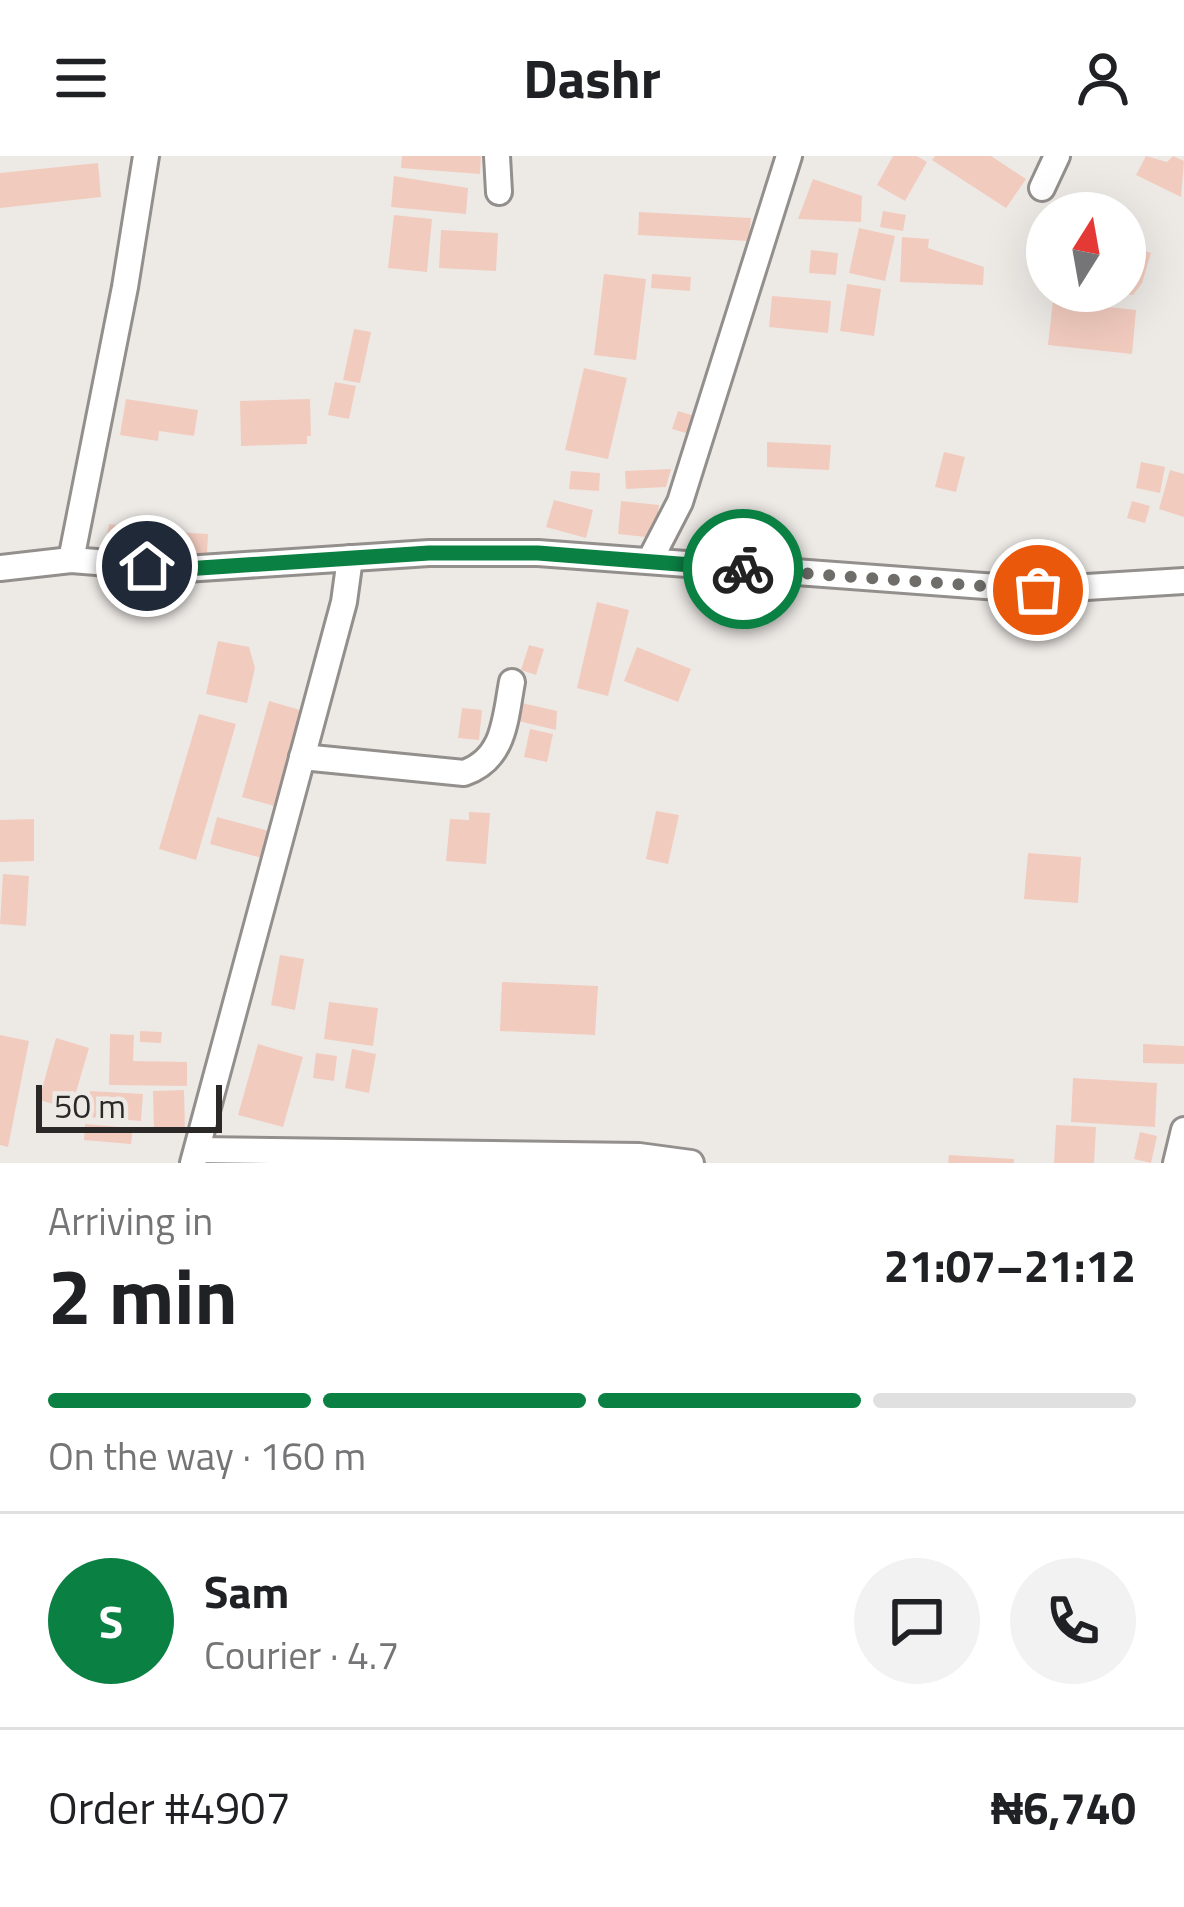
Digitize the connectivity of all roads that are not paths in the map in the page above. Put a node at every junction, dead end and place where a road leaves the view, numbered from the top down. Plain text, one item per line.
1 (146, 156) edge
2 (497, 156) edge
3 (789, 156) edge
4 (1057, 156) edge
5 (1042, 188) dead end
6 (499, 192) dead end
7 (350, 558) junction
8 (71, 560) junction
9 (650, 560) junction
10 (0, 568) edge
11 (1184, 581) edge
12 (512, 682) dead end
13 (302, 757) junction
14 (1184, 1130) edge
15 (195, 1156) edge
16 (679, 1162) edge
17 (1176, 1163) edge

1 - 8 street
2 - 6 street
3 - 9 street
4 - 5 street
7 - 8 street
7 - 9 street
7 - 13 street
8 - 10 street
9 - 11 street
12 - 13 street
13 - 15 street
14 - 17 street
15 - 16 street

